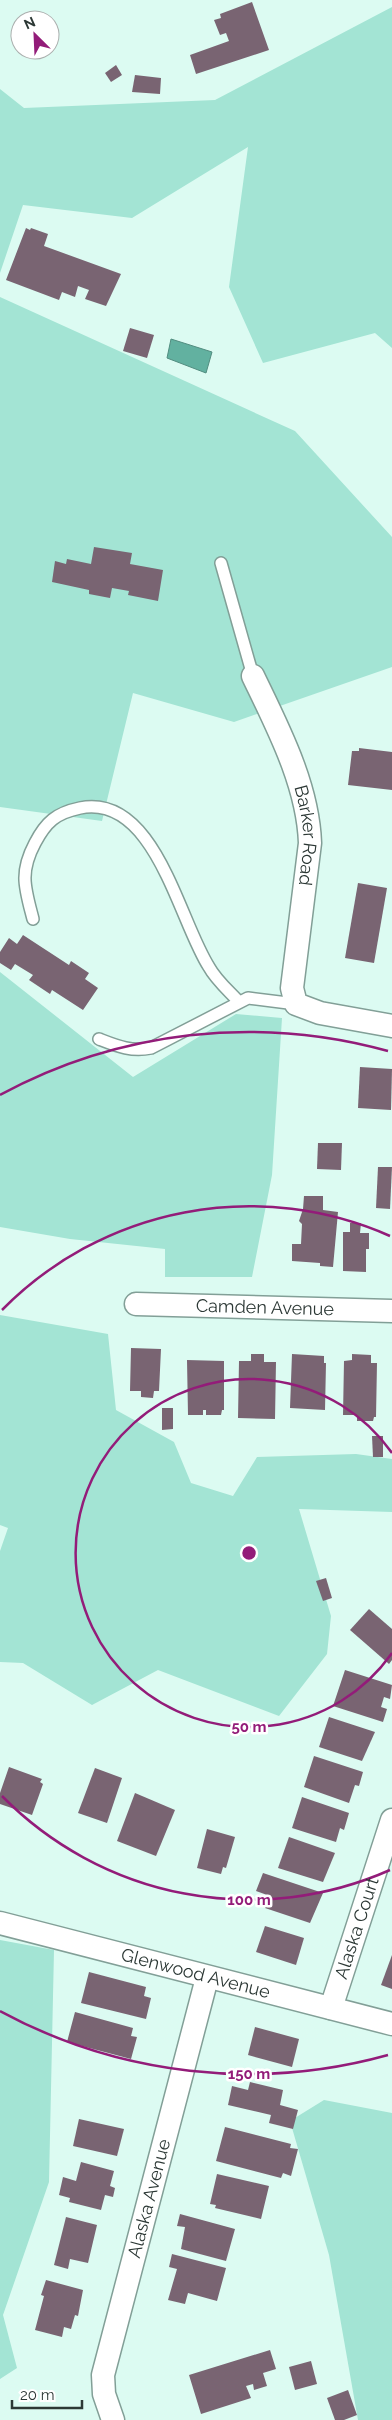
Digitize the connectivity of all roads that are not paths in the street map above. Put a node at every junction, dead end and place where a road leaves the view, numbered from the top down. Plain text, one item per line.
1 (222, 563) dead end
2 (253, 676) joint
3 (33, 919) dead end
4 (238, 1002) junction
5 (296, 1004) junction
6 (392, 1026) edge
7 (99, 1039) dead end
8 (136, 1304) dead end
9 (392, 1311) edge
10 (392, 1820) edge
11 (0, 1924) edge
12 (207, 1978) junction
13 (331, 2008) junction
14 (392, 2024) edge
15 (113, 2420) edge

1 - 2 lane
2 - 5 street, Barker Road
3 - 4 lane
4 - 5 lane
4 - 7 lane
5 - 6 street
8 - 9 street, Camden Avenue
10 - 13 street, Alaska Court
11 - 12 street, Glenwood Avenue
12 - 13 street, Glenwood Avenue
12 - 15 street, Alaska Avenue
13 - 14 street, Glenwood Avenue

